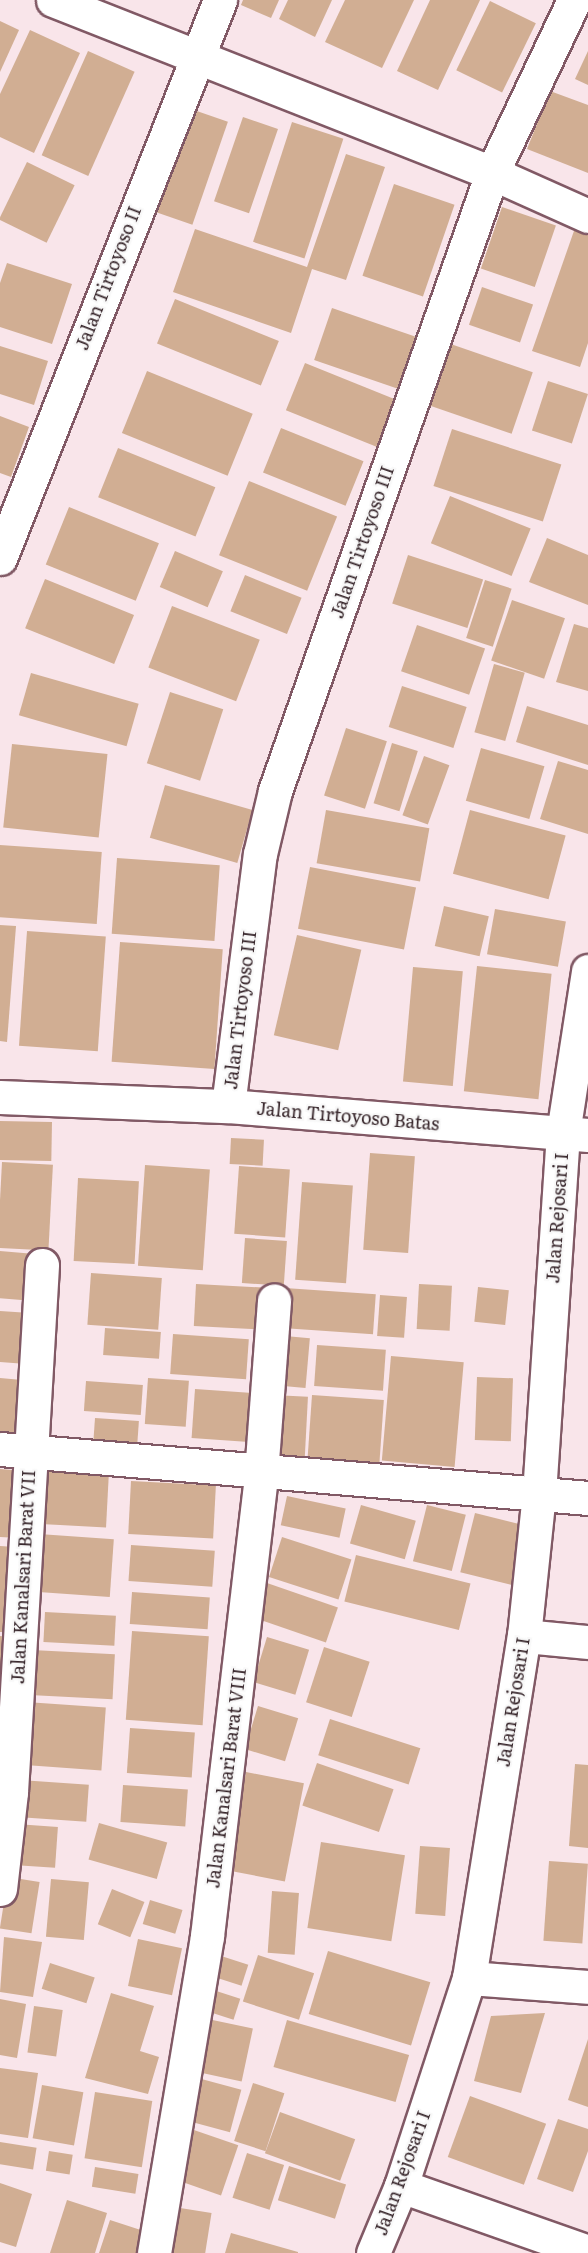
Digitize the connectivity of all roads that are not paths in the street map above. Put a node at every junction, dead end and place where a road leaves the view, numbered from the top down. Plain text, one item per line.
1 (53, 0) edge
2 (220, 0) edge
3 (574, 0) edge
4 (194, 56) junction
5 (492, 173) junction
6 (588, 216) edge
7 (0, 558) edge
8 (588, 971) edge
9 (0, 1097) edge
10 (228, 1106) junction
11 (575, 1134) edge
12 (42, 1264) dead end
13 (274, 1300) dead end
14 (15, 1450) edge
15 (261, 1474) junction
16 (539, 1494) junction
17 (588, 1498) edge
18 (524, 1636) junction
19 (588, 1642) edge
20 (0, 1889) edge
21 (469, 1978) junction
22 (588, 1987) edge
23 (400, 2186) junction
24 (588, 2252) edge
25 (154, 2253) edge
26 (373, 2253) edge

1 - 4 street
2 - 4 street, Jalan Tirtoyoso II
3 - 5 street, Jalan Tirtoyoso III
4 - 5 street
4 - 7 street, Jalan Tirtoyoso II
5 - 6 street
5 - 10 street, Jalan Tirtoyoso III
8 - 11 street, Jalan Rejosari I
9 - 10 street, Jalan Tirtoyoso Batas
10 - 11 street, Jalan Tirtoyoso Batas
11 - 16 street, Jalan Rejosari I
12 - 14 street, Jalan Kanalsari Barat VII
13 - 15 street, Jalan Kanalsari Barat VIII
14 - 15 street
14 - 20 street, Jalan Kanalsari Barat VII
15 - 16 street
15 - 25 street, Jalan Kanalsari Barat VIII
16 - 17 street
16 - 18 street, Jalan Rejosari I
18 - 19 street
18 - 21 street, Jalan Rejosari I
21 - 22 street
21 - 23 street, Jalan Rejosari I
23 - 24 street
23 - 26 street, Jalan Rejosari I

